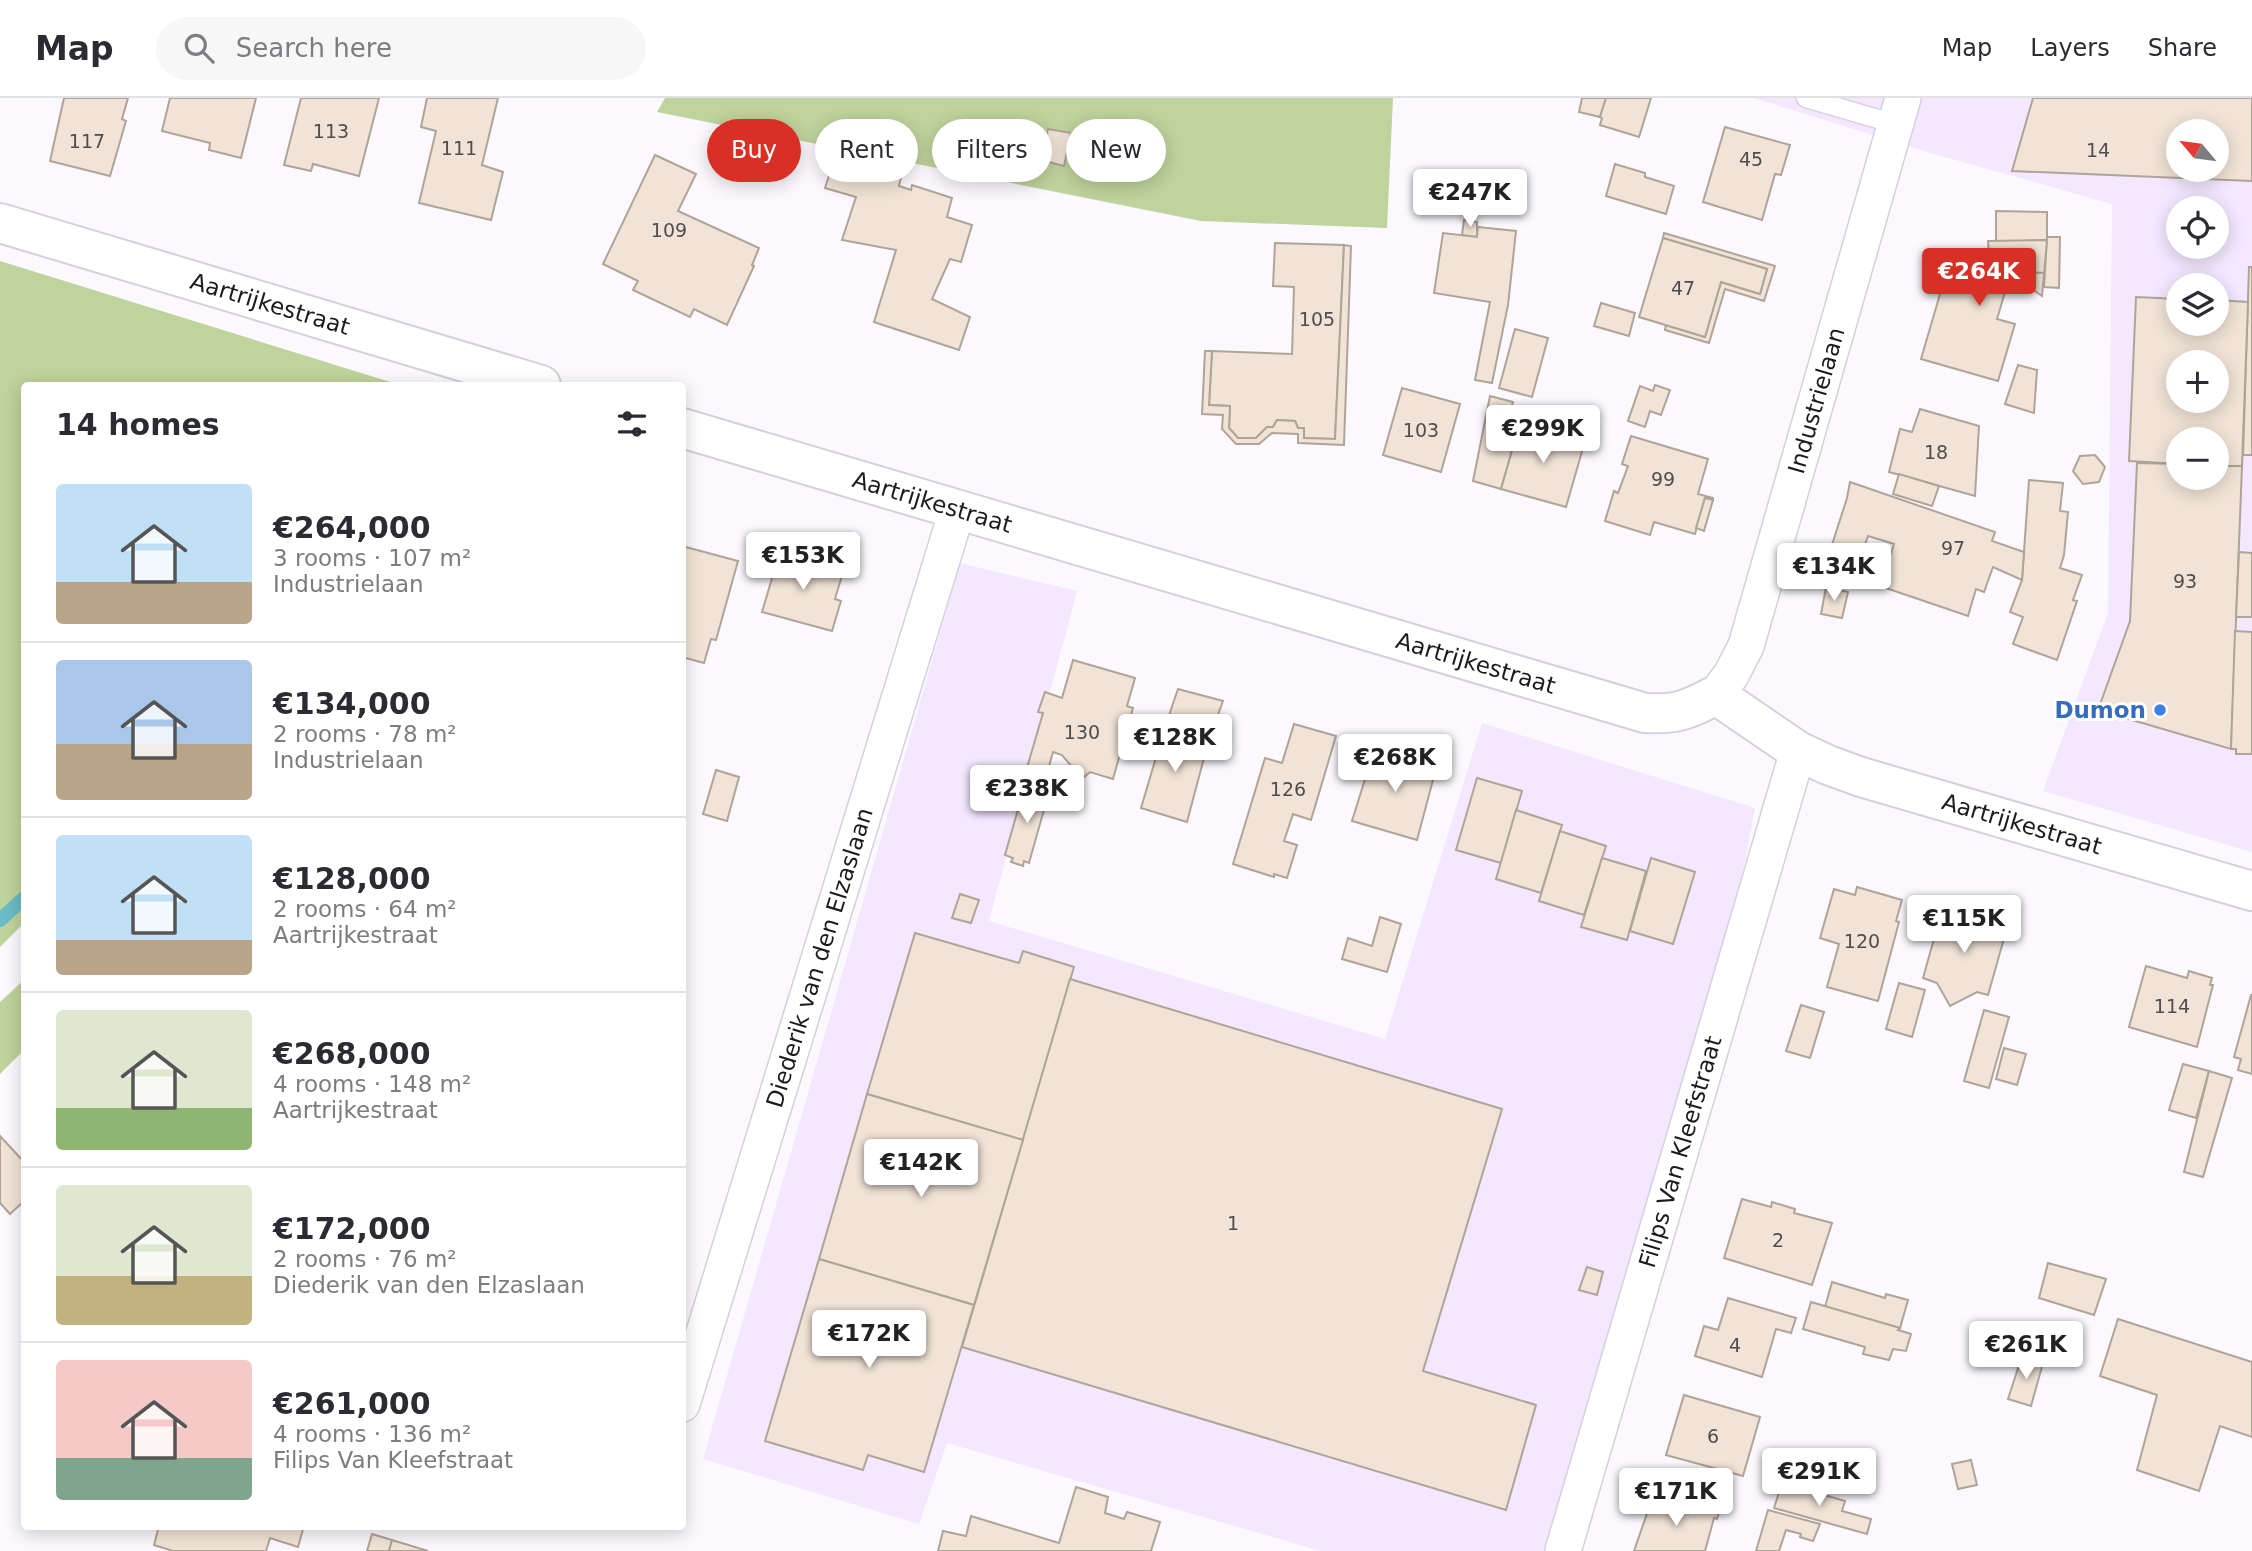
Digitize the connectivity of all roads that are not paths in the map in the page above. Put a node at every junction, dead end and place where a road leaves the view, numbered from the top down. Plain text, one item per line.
1 (1806, 98) edge
2 (1899, 111) edge
3 (0, 223) edge
4 (531, 382) edge
5 (686, 429) edge
6 (957, 511) junction
7 (1716, 695) junction
8 (1798, 751) junction
9 (2252, 891) edge
10 (686, 1391) edge
11 (1563, 1551) edge

1 - 2 lane
2 - 7 street, Industrielaan
3 - 4 street, Aartrijkestraat
5 - 6 street, Aartrijkestraat
6 - 7 street, Aartrijkestraat
6 - 10 street, Diederik van den Elzaslaan
7 - 8 street, Aartrijkestraat
8 - 9 street, Aartrijkestraat
8 - 11 street, Filips Van Kleefstraat

